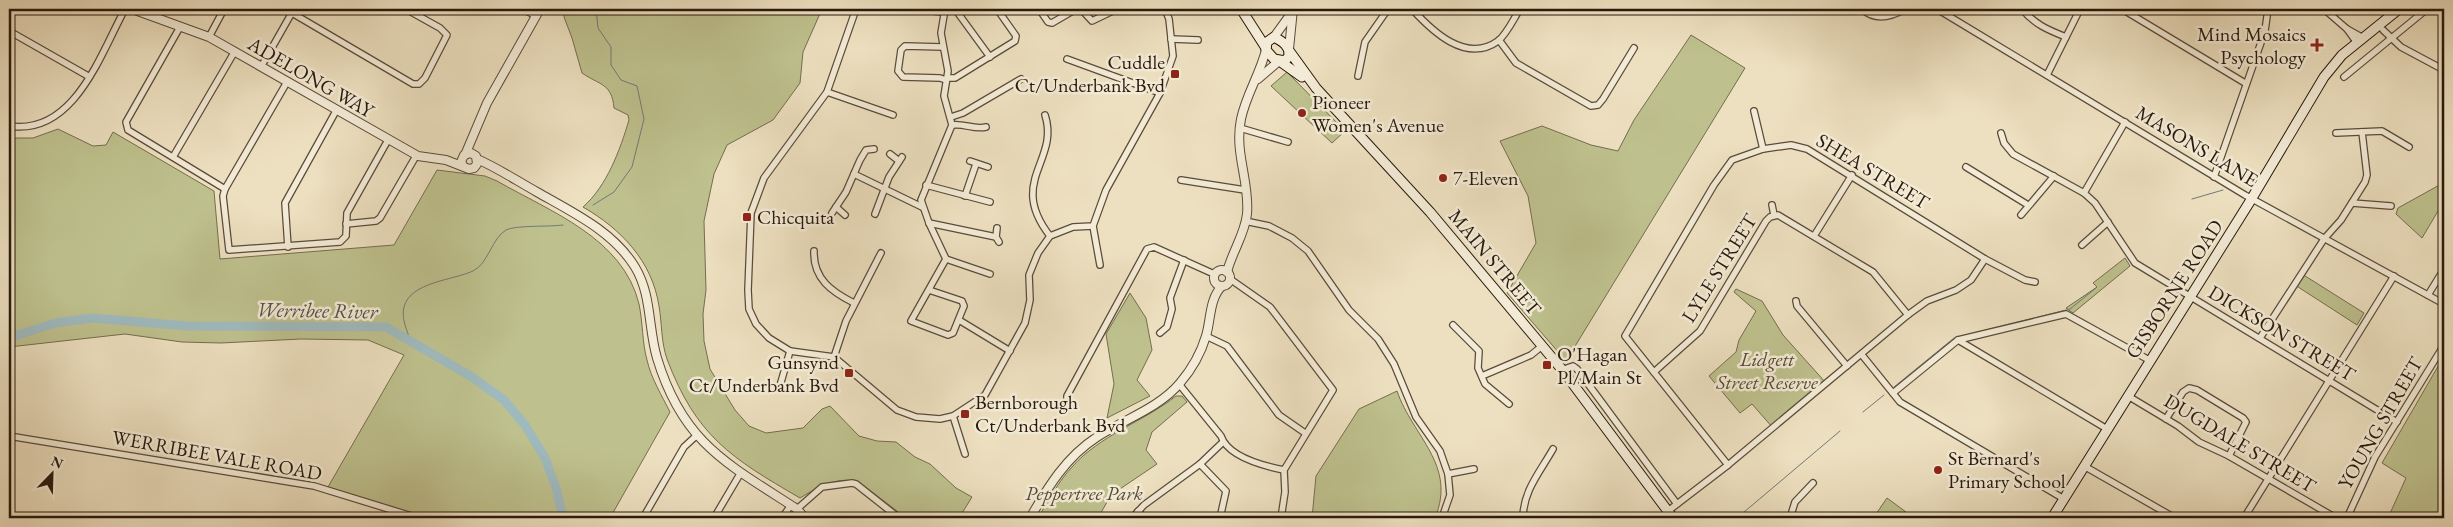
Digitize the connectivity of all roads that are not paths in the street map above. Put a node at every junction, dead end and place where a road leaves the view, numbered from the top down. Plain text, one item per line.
1 (125, 9) edge
2 (132, 9) edge
3 (158, 9) edge
4 (224, 9) edge
5 (406, 9) edge
6 (523, 9) edge
7 (540, 9) edge
8 (856, 9) edge
9 (910, 9) edge
10 (955, 9) edge
11 (996, 9) edge
12 (1039, 9) edge
13 (1076, 9) edge
14 (1081, 9) edge
15 (1117, 9) edge
16 (1166, 9) edge
17 (1242, 9) edge
18 (1388, 9) edge
19 (1412, 9) edge
20 (1520, 9) edge
21 (1862, 9) edge
22 (1905, 9) edge
23 (1937, 9) edge
24 (2022, 9) edge
25 (2080, 9) edge
26 (2122, 9) edge
27 (2268, 9) edge
28 (2324, 9) edge
29 (2400, 9) edge
30 (2407, 9) edge
31 (2427, 9) edge
32 (944, 10) edge
33 (293, 11) edge
34 (1292, 11) edge
35 (536, 16) junction
36 (154, 17) junction
37 (180, 27) junction
38 (2381, 28) junction
39 (9, 31) edge
40 (209, 37) junction
41 (2066, 37) junction
42 (1272, 38) junction
43 (1171, 40) junction
44 (1198, 40) dead end
45 (1499, 40) junction
46 (2392, 40) junction
47 (2362, 43) junction
48 (943, 47) junction
49 (1634, 48) dead end
50 (1266, 49) junction
51 (1289, 51) junction
52 (235, 52) junction
53 (990, 57) junction
54 (1067, 59) dead end
55 (1280, 62) junction
56 (261, 66) junction
57 (2444, 70) edge
58 (2047, 75) junction
59 (88, 76) junction
60 (1358, 76) dead end
61 (2344, 77) dead end
62 (947, 79) junction
63 (1021, 79) dead end
64 (287, 82) junction
65 (1255, 83) junction
66 (2245, 83) junction
67 (1316, 88) junction
68 (827, 92) junction
69 (1160, 93) junction
70 (336, 111) junction
71 (1754, 111) dead end
72 (894, 115) dead end
73 (1045, 115) dead end
74 (951, 117) junction
75 (2125, 122) junction
76 (952, 125) junction
77 (9, 126) edge
78 (986, 127) dead end
79 (1240, 128) junction
80 (2362, 132) junction
81 (2001, 133) dead end
82 (2336, 133) dead end
83 (474, 135) junction
84 (388, 140) junction
85 (1288, 142) dead end
86 (2409, 147) dead end
87 (874, 149) dead end
88 (1763, 149) junction
89 (890, 154) dead end
90 (416, 156) junction
91 (464, 156) junction
92 (476, 157) junction
93 (173, 158) junction
94 (446, 160) junction
95 (970, 162) dead end
96 (976, 164) junction
97 (464, 167) junction
98 (475, 167) junction
99 (988, 167) dead end
100 (1966, 168) dead end
101 (497, 169) junction
102 (854, 174) junction
103 (1852, 175) junction
104 (2054, 176) junction
105 (2214, 177) junction
106 (1181, 180) dead end
107 (926, 185) junction
108 (225, 189) junction
109 (885, 190) junction
110 (1245, 190) junction
111 (2084, 193) junction
112 (966, 196) junction
113 (2252, 199) junction
114 (990, 202) dead end
115 (2352, 203) junction
116 (1772, 205) dead end
117 (2028, 205) junction
118 (2391, 206) dead end
119 (922, 207) junction
120 (874, 214) dead end
121 (845, 215) dead end
122 (2021, 215) dead end
123 (1774, 216) junction
124 (1245, 221) junction
125 (2108, 222) junction
126 (929, 223) junction
127 (346, 224) junction
128 (1093, 226) junction
129 (997, 228) dead end
130 (1050, 236) junction
131 (1814, 236) junction
132 (2324, 239) junction
133 (2082, 245) dead end
134 (288, 247) junction
135 (814, 251) dead end
136 (881, 253) dead end
137 (1985, 258) junction
138 (946, 259) junction
139 (1184, 260) junction
140 (1100, 265) dead end
141 (2444, 269) edge
142 (991, 274) dead end
143 (1214, 274) joint
144 (2394, 276) junction
145 (1223, 281) junction
146 (2035, 282) dead end
147 (929, 290) junction
148 (2428, 295) junction
149 (2191, 298) junction
150 (1796, 301) dead end
151 (854, 303) junction
152 (2444, 304) edge
153 (1908, 315) junction
154 (959, 320) junction
155 (1453, 325) dead end
156 (1160, 333) dead end
157 (1206, 336) junction
158 (2260, 338) junction
159 (1958, 340) junction
160 (2444, 345) edge
161 (1542, 346) junction
162 (790, 351) junction
163 (1010, 351) junction
164 (1862, 355) junction
165 (834, 357) junction
166 (2149, 360) junction
167 (1846, 366) junction
168 (1564, 372) junction
169 (1654, 372) junction
170 (1482, 376) junction
171 (2328, 380) junction
172 (1179, 384) junction
173 (779, 390) dead end
174 (1893, 393) junction
175 (2128, 396) junction
176 (1509, 404) dead end
177 (1067, 405) dead end
178 (953, 416) junction
179 (2166, 419) junction
180 (2396, 422) junction
181 (2107, 429) junction
182 (1305, 433) junction
183 (9, 436) edge
184 (696, 436) junction
185 (1223, 442) junction
186 (1553, 449) dead end
187 (966, 454) dead end
188 (2229, 456) junction
189 (1200, 464) junction
190 (1728, 465) junction
191 (2084, 466) junction
192 (1474, 469) dead end
193 (1284, 470) junction
194 (740, 474) junction
195 (1448, 474) junction
196 (2268, 479) junction
197 (1813, 483) dead end
198 (2064, 499) junction
199 (1677, 504) junction
200 (794, 507) junction
201 (1138, 512) junction
202 (1671, 514) edge
203 (418, 518) edge
204 (643, 518) edge
205 (714, 518) edge
206 (782, 518) edge
207 (805, 518) edge
208 (899, 518) edge
209 (1030, 518) edge
210 (1132, 518) edge
211 (1144, 518) edge
212 (1220, 518) edge
213 (1281, 518) edge
214 (1442, 518) edge
215 (1524, 518) edge
216 (1790, 518) edge
217 (2052, 518) edge
218 (2175, 518) edge
219 (2244, 518) edge
220 (2336, 518) edge
221 (2347, 518) edge

1 - 59 street
2 - 36 street, ADELONG WAY
3 - 36 street
4 - 40 street
5 - 33 street
6 - 35 street
7 - 35 street
8 - 68 street
9 - 32 street
10 - 53 street
11 - 53 street
12 - 13 street
14 - 15 street
16 - 43 street
17 - 42 main road, MAIN STREET
17 - 50 main road, MAIN STREET
18 - 60 street
19 - 45 street
20 - 45 street
21 - 22 street
23 - 58 street, MASONS LANE
24 - 41 street
25 - 41 street
26 - 66 street
27 - 66 street
28 - 47 street
29 - 38 main road, GISBORNE ROAD
30 - 38 main road, GISBORNE ROAD
31 - 46 street
32 - 48 street
33 - 56 street
34 - 42 street
34 - 51 street
35 - 83 street
36 - 37 street, ADELONG WAY
37 - 40 street, ADELONG WAY
37 - 93 street
38 - 46 street
38 - 47 main road, GISBORNE ROAD
39 - 59 street
40 - 52 street, ADELONG WAY
41 - 58 street
42 - 50 main road
42 - 51 main road, MAIN STREET
43 - 44 street
43 - 69 street
45 - 49 street
46 - 57 street
46 - 61 street
47 - 113 main road, GISBORNE ROAD
48 - 62 street
48 - 62 street
50 - 55 main road, MAIN STREET
50 - 65 street
51 - 55 main road
51 - 67 main road, MAIN STREET
52 - 56 street, ADELONG WAY
52 - 93 street
53 - 62 street
54 - 69 street
55 - 65 street
55 - 67 main road, MAIN STREET
56 - 64 street, ADELONG WAY
58 - 75 street, MASONS LANE
59 - 77 street
62 - 74 street
63 - 74 street
64 - 70 street, ADELONG WAY
64 - 108 street
65 - 79 street
66 - 105 street
67 - 161 main road, MAIN STREET
68 - 72 street
68 - 162 street
69 - 128 street
70 - 84 street, ADELONG WAY
70 - 134 street
71 - 88 street
73 - 130 street
74 - 76 street
75 - 105 street, MASONS LANE
75 - 111 street
76 - 78 street
76 - 107 street
79 - 85 street
79 - 110 street
80 - 82 street
80 - 86 street
80 - 115 street
81 - 104 street, DICKSON STREET
83 - 91 street
83 - 92 street
84 - 90 street, ADELONG WAY
84 - 127 street
87 - 102 street
88 - 103 street, SHEA STREET
88 - 169 street, SHEA STREET
89 - 109 street
90 - 94 street, ADELONG WAY
90 - 127 street
91 - 92 street
91 - 94 street, ADELONG WAY
91 - 97 street
92 - 98 street
92 - 101 street
93 - 108 street
94 - 97 street, ADELONG WAY
95 - 96 street
96 - 99 street
96 - 112 street
97 - 98 street
98 - 101 street
100 - 117 street
101 - 184 street
102 - 109 street
102 - 121 street
103 - 131 street
103 - 137 street, SHEA STREET
104 - 111 street, DICKSON STREET
104 - 117 street
105 - 113 street, MASONS LANE
106 - 110 street
107 - 112 street
107 - 119 street
108 - 134 street
109 - 119 street
109 - 120 street
110 - 124 street
111 - 125 street, DICKSON STREET
112 - 114 street
113 - 132 street, MASONS LANE
113 - 149 main road, GISBORNE ROAD
115 - 118 street
115 - 132 street
116 - 123 street
117 - 122 street
119 - 126 street
123 - 131 street, LYLE STREET
123 - 169 street, LYLE STREET
124 - 145 street
124 - 195 street
125 - 133 street
125 - 149 street, DICKSON STREET
126 - 129 street
126 - 138 street
127 - 134 street
128 - 130 street
128 - 140 street
130 - 163 street
131 - 153 street, LYLE STREET
132 - 144 street, MASONS LANE
132 - 158 street
135 - 151 street
136 - 151 street
137 - 146 street, SHEA STREET
137 - 153 street
138 - 142 street
138 - 147 street
139 - 143 street
139 - 156 street
139 - 177 street
141 - 148 street
143 - 145 street
144 - 148 street, MASONS LANE
144 - 171 street
145 - 157 street
145 - 182 street
147 - 154 street
147 - 154 street
148 - 152 street, MASONS LANE
149 - 158 street, DICKSON STREET
149 - 166 main road, GISBORNE ROAD
150 - 167 street
151 - 165 street
153 - 164 street
154 - 163 street
155 - 170 street
157 - 172 street
157 - 182 street
158 - 171 street, DICKSON STREET
159 - 166 street
159 - 174 street
159 - 181 street
160 - 180 street, YOUNG STREET
161 - 168 main road, MAIN STREET
161 - 170 street
162 - 165 street
162 - 173 street
163 - 178 street
164 - 167 street
164 - 174 street
165 - 178 street
166 - 175 main road, GISBORNE ROAD
167 - 190 street
168 - 199 street
168 - 202 main road, MAIN STREET
169 - 190 street
170 - 176 street
171 - 180 street, DICKSON STREET
171 - 196 street
172 - 185 street
172 - 209 street
174 - 198 street
175 - 179 street, DUGDALE STREET
175 - 181 main road, GISBORNE ROAD
178 - 187 street
179 - 188 street, DUGDALE STREET
179 - 188 street
180 - 221 street, YOUNG STREET
181 - 191 main road, GISBORNE ROAD
182 - 193 street
183 - 203 street, WERRIBEE VALE ROAD
184 - 194 street
184 - 204 street
185 - 189 street
185 - 193 street
186 - 215 street
188 - 196 street, DUGDALE STREET
189 - 201 street
189 - 212 street
190 - 199 street
191 - 198 main road, GISBORNE ROAD
191 - 218 street
192 - 195 street
193 - 213 street
194 - 200 street
194 - 205 street
195 - 214 street
196 - 219 street
196 - 220 street, DUGDALE STREET
197 - 216 street
198 - 217 main road, GISBORNE ROAD
199 - 202 street
200 - 206 street
200 - 207 street
200 - 208 street
201 - 210 street
201 - 211 street

